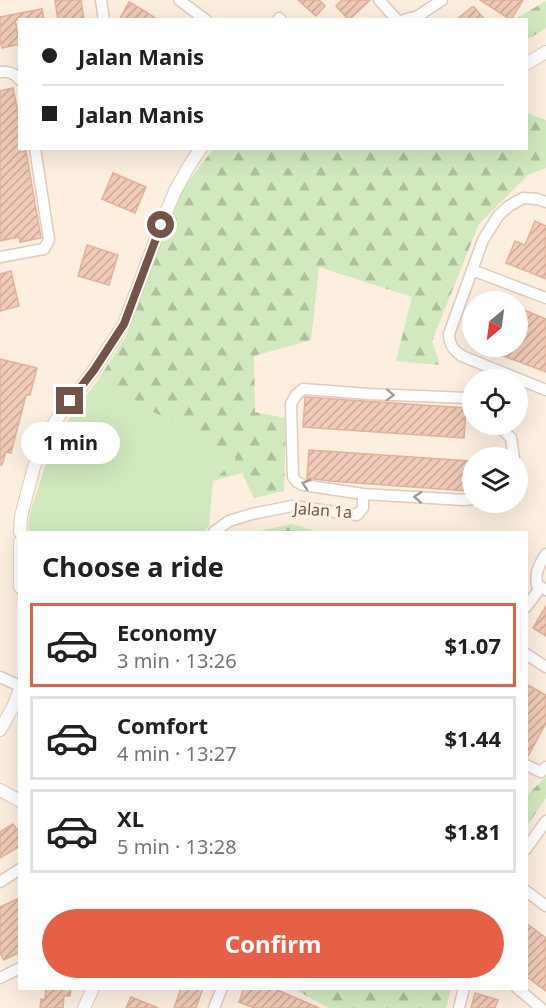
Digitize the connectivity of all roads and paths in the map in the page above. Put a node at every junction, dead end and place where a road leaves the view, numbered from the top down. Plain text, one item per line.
1 (101, 0) edge
2 (179, 0) edge
3 (379, 0) edge
4 (442, 0) edge
5 (104, 18) edge
6 (203, 18) edge
7 (395, 18) edge
8 (411, 18) edge
9 (546, 52) edge
10 (528, 63) edge
11 (0, 72) edge
12 (18, 77) edge
13 (35, 150) edge
14 (200, 150) edge
15 (546, 202) edge
16 (0, 257) edge
17 (472, 270) junction
18 (546, 298) edge
19 (546, 390) edge
20 (462, 398) edge
21 (363, 494) junction
22 (462, 500) edge
23 (20, 531) edge
24 (215, 531) edge
25 (546, 554) edge
26 (541, 587) edge
27 (528, 604) edge
28 (528, 655) edge
29 (546, 667) edge
30 (0, 677) edge
31 (18, 687) edge
32 (18, 693) edge
33 (0, 730) edge
34 (528, 765) edge
35 (543, 769) edge
36 (0, 790) edge
37 (18, 800) edge
38 (546, 821) edge
39 (528, 846) edge
40 (18, 870) edge
41 (0, 882) edge
42 (528, 892) edge
43 (546, 906) edge
44 (18, 969) edge
45 (0, 978) edge
46 (92, 990) edge
47 (221, 990) edge
48 (464, 990) edge
49 (519, 990) edge
50 (84, 1008) edge
51 (214, 1008) edge
52 (459, 1008) edge
53 (541, 1008) edge

1 - 5 street
2 - 6 street
3 - 7 street
4 - 8 street
9 - 10 street
11 - 12 street
13 - 16 street
14 - 23 street
15 - 17 street
17 - 18 street
17 - 19 street
21 -> 20 street
22 -> 21 street
21 - 24 street, Jalan 1a
25 - 26 street
26 - 27 street
28 - 29 street
30 - 31 street
32 - 33 street
34 - 35 street
36 - 37 street
38 - 39 street
40 - 41 street
42 - 43 street
44 - 45 street
46 - 50 street
47 - 51 street
48 - 52 street
49 - 53 street

